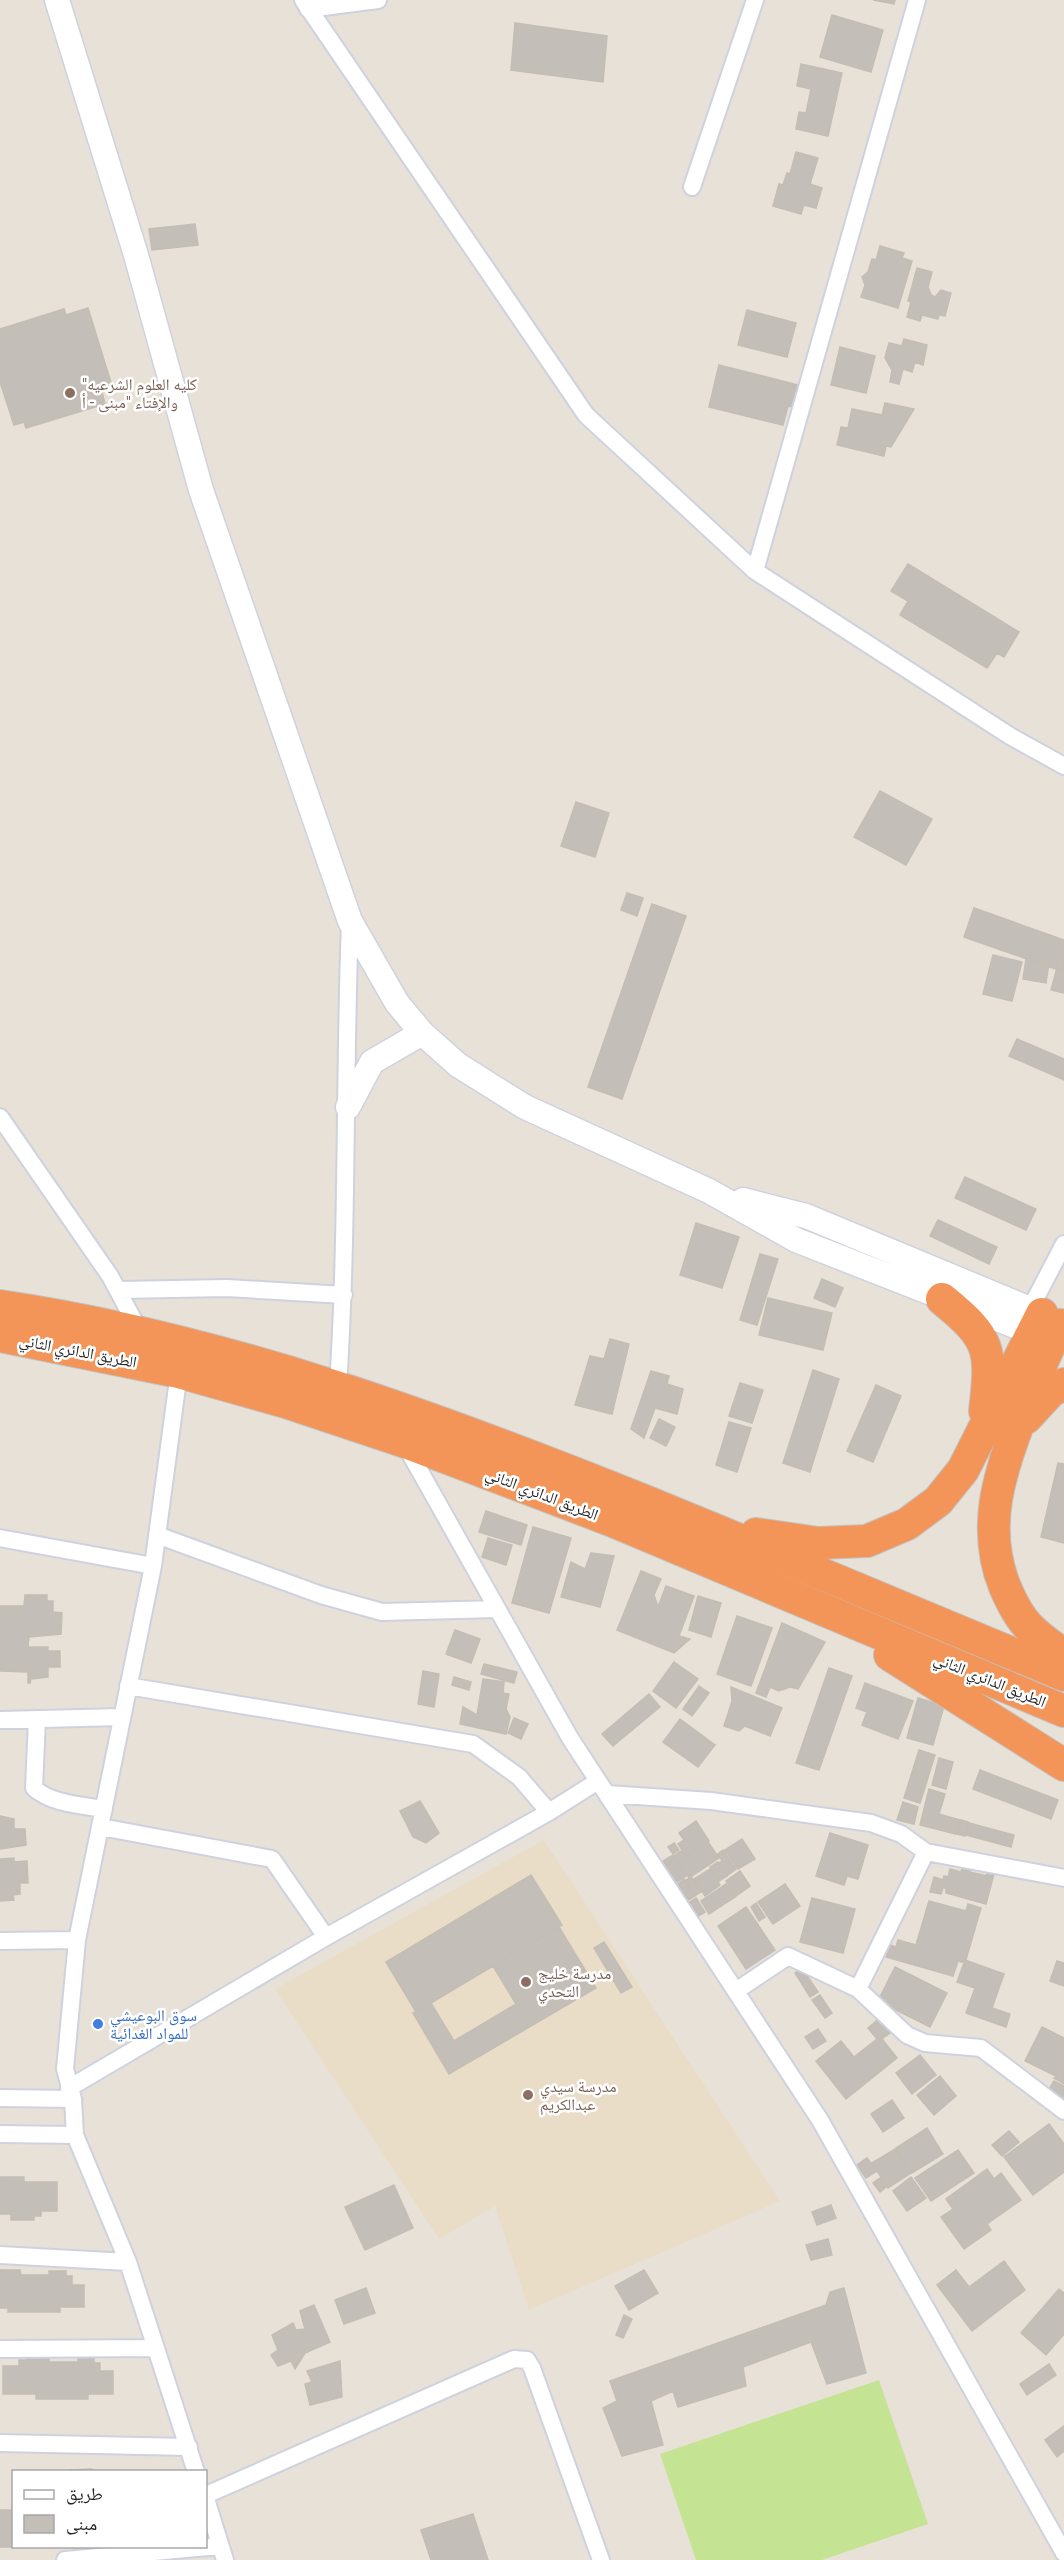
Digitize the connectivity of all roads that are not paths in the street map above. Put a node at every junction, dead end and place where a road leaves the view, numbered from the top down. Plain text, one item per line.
1 (57, 0) edge
2 (378, 0) edge
3 (755, 0) edge
4 (917, 0) edge
5 (306, 5) edge
6 (692, 187) dead end
7 (755, 571) junction
8 (1064, 766) edge
9 (350, 921) junction
10 (422, 1033) junction
11 (348, 1107) junction
12 (0, 1117) edge
13 (709, 1191) junction
14 (1064, 1244) edge
15 (119, 1290) junction
16 (344, 1295) junction
17 (942, 1299) junction
18 (0, 1306) edge
19 (1041, 1320) junction
20 (140, 1332) junction
21 (0, 1336) edge
22 (179, 1372) junction
23 (1064, 1384) edge
24 (338, 1386) junction
25 (983, 1429) junction
26 (1014, 1436) junction
27 (403, 1441) junction
28 (677, 1514) junction
29 (157, 1535) junction
30 (0, 1538) edge
31 (153, 1566) junction
32 (810, 1606) junction
33 (497, 1609) junction
34 (1064, 1655) edge
35 (1064, 1675) edge
36 (128, 1686) junction
37 (1064, 1711) edge
38 (122, 1717) junction
39 (37, 1719) junction
40 (0, 1720) edge
41 (1064, 1765) edge
42 (602, 1787) junction
43 (104, 1809) junction
44 (549, 1812) junction
45 (101, 1827) junction
46 (926, 1852) junction
47 (1064, 1878) edge
48 (326, 1937) junction
49 (77, 1940) junction
50 (0, 1941) edge
51 (858, 1989) junction
52 (736, 1991) junction
53 (71, 2093) junction
54 (0, 2098) edge
55 (1064, 2111) edge
56 (0, 2134) edge
57 (75, 2134) junction
58 (0, 2255) edge
59 (128, 2262) junction
60 (156, 2348) junction
61 (0, 2349) edge
62 (0, 2443) edge
63 (189, 2447) junction
64 (195, 2470) edge
65 (207, 2497) edge
66 (207, 2500) edge
67 (223, 2553) edge
68 (1064, 2553) edge
69 (65, 2560) edge
70 (601, 2560) edge

1 - 9 main road
2 - 5 street
3 - 6 street
4 - 7 street
5 - 7 street
7 - 8 street
9 - 10 main road
9 - 11 street
10 - 11 main road
10 - 13 main road
11 - 16 street
12 - 15 street
13 - 17 main road
13 - 19 main road
14 - 19 street
15 - 16 street
15 - 20 street
16 - 24 street
17 - 19 main road
17 - 25 highway
18 - 20 highway, الطريق الدائري الثاني
19 - 25 highway
19 - 26 highway
20 - 24 highway, الطريق الدائري الثاني
21 - 22 highway, الطريق الدائري الثاني
22 - 27 highway, الطريق الدائري الثاني
22 - 29 street
23 - 26 highway
24 - 28 highway, الطريق الدائري الثاني
25 - 28 highway
26 - 34 highway
27 - 32 highway, الطريق الدائري الثاني
27 - 33 street
28 - 35 highway, الطريق الدائري الثاني
29 - 31 street
29 - 33 street
30 - 31 street
31 - 36 street
32 - 37 highway, الطريق الدائري الثاني
32 - 41 highway
33 - 42 street
36 - 38 street
36 - 44 street
38 - 39 street
38 - 43 street
39 - 40 street
39 - 43 street
42 - 44 street
42 - 46 street
42 - 52 street
43 - 45 street
44 - 48 street
45 - 48 street
45 - 49 street
46 - 47 street
46 - 51 street
48 - 53 street
49 - 50 street
49 - 53 street
51 - 52 street
51 - 55 street
52 - 68 street
53 - 54 street
53 - 57 street
56 - 57 street
57 - 59 street
58 - 59 street
59 - 60 street
60 - 61 street
60 - 63 street
62 - 63 street
63 - 64 street
65 - 70 street
66 - 67 street
67 - 69 street

